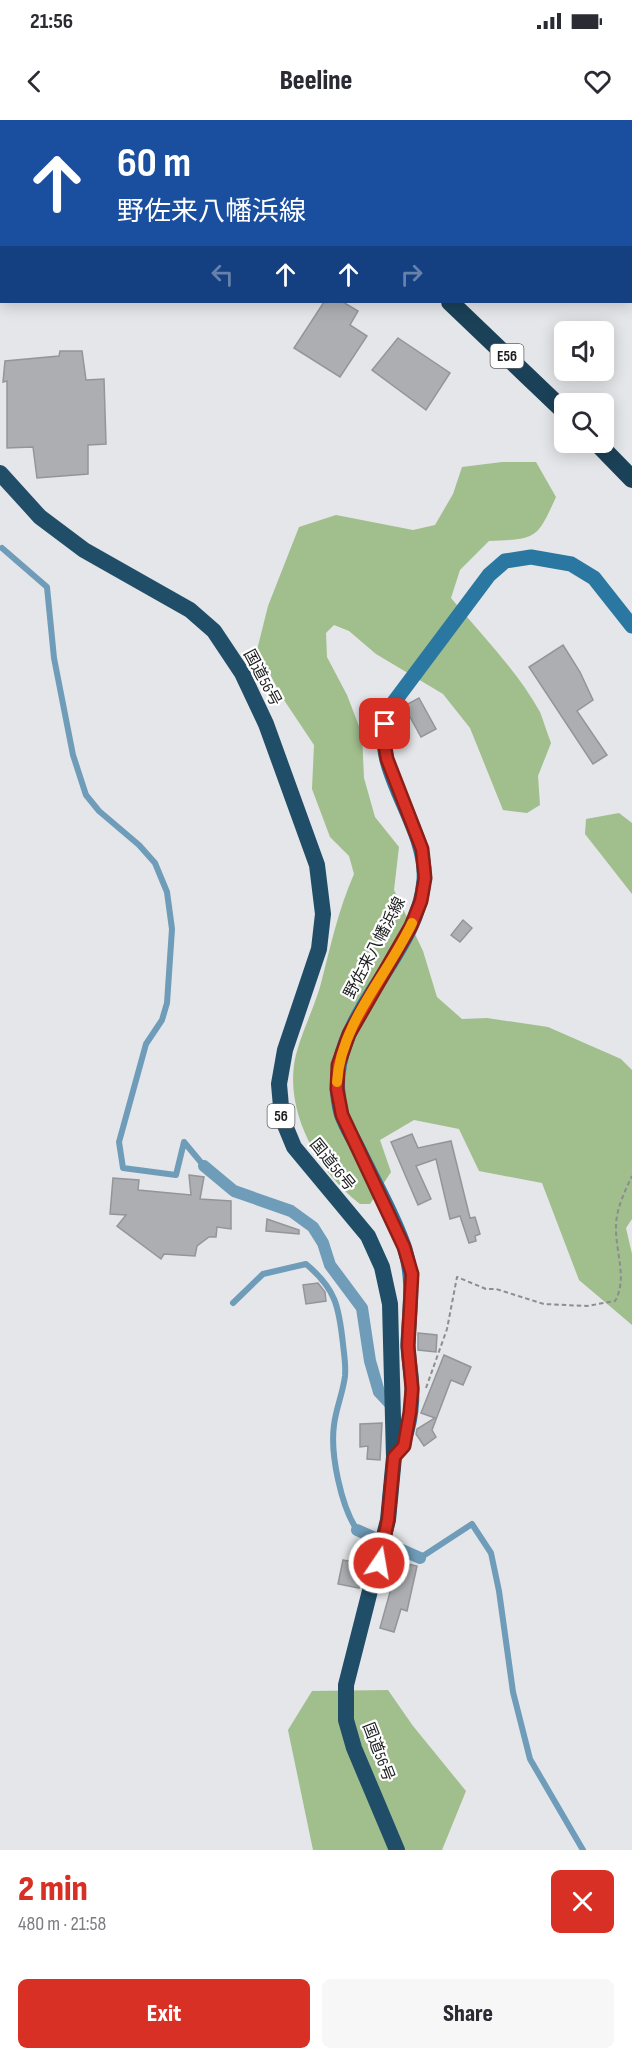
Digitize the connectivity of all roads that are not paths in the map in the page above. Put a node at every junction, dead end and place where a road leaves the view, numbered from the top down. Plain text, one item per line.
1 (451, 303) edge
2 (554, 401) edge
3 (606, 453) edge
4 (0, 473) edge
5 (632, 480) edge
6 (2, 548) dead end
7 (632, 626) edge
8 (204, 1166) joint
9 (233, 1303) dead end
10 (393, 1407) junction
11 (394, 1457) junction
12 (357, 1530) joint
13 (420, 1558) joint
14 (397, 1850) edge
15 (583, 1850) edge

1 - 2 highway, E56
3 - 5 highway
4 - 10 highway, 国道56号 / 56
6 - 8 lane
7 - 11 main road, 野佐来八幡浜線
8 - 10 street
9 - 12 lane
10 - 11 highway, 国道56号 / 56
11 - 14 highway, 国道56号 / 56
12 - 13 street, bridge
13 - 15 lane

